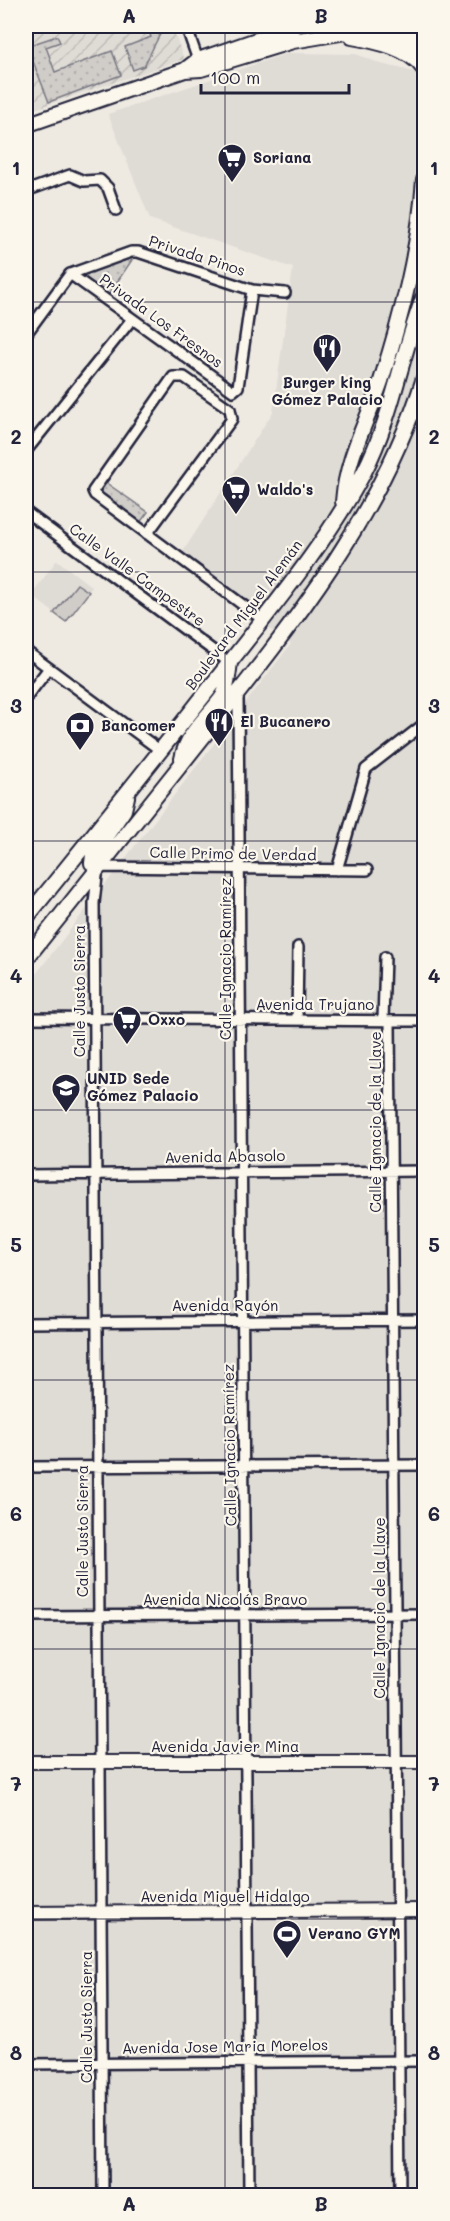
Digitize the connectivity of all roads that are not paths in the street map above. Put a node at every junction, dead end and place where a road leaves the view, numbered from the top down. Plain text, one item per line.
1 (186, 26) edge
2 (297, 26) edge
3 (400, 26) edge
4 (332, 30) edge
5 (420, 35) edge
6 (200, 64) junction
7 (422, 65) edge
8 (26, 125) edge
9 (424, 180) edge
10 (26, 191) edge
11 (116, 210) dead end
12 (70, 274) junction
13 (252, 290) junction
14 (285, 293) dead end
15 (424, 296) edge
16 (132, 319) junction
17 (26, 334) edge
18 (424, 378) edge
19 (26, 451) edge
20 (343, 505) junction
21 (26, 512) edge
22 (147, 534) junction
23 (263, 620) junction
24 (26, 651) edge
25 (230, 663) junction
26 (49, 668) junction
27 (238, 694) junction
28 (26, 698) edge
29 (424, 724) edge
30 (161, 752) junction
31 (182, 764) junction
32 (128, 792) junction
33 (98, 867) junction
34 (240, 869) junction
35 (337, 870) junction
36 (367, 870) dead end
37 (26, 918) edge
38 (298, 947) dead end
39 (385, 957) dead end
40 (26, 959) edge
41 (26, 1018) edge
42 (95, 1019) junction
43 (241, 1020) junction
44 (297, 1020) junction
45 (387, 1020) junction
46 (424, 1021) edge
47 (391, 1170) junction
48 (424, 1171) edge
49 (242, 1172) junction
50 (96, 1174) junction
51 (26, 1175) edge
52 (393, 1320) junction
53 (424, 1320) edge
54 (244, 1321) junction
55 (97, 1322) junction
56 (26, 1323) edge
57 (394, 1465) junction
58 (424, 1465) edge
59 (98, 1466) junction
60 (245, 1466) junction
61 (26, 1467) edge
62 (395, 1614) junction
63 (424, 1614) edge
64 (246, 1615) junction
65 (26, 1616) edge
66 (99, 1616) junction
67 (26, 1762) edge
68 (100, 1762) junction
69 (248, 1762) junction
70 (396, 1762) junction
71 (424, 1762) edge
72 (398, 1910) junction
73 (424, 1910) edge
74 (248, 1911) junction
75 (101, 1912) junction
76 (26, 1913) edge
77 (399, 2061) junction
78 (424, 2061) edge
79 (249, 2062) junction
80 (102, 2063) junction
81 (26, 2064) edge
82 (103, 2196) edge
83 (249, 2196) edge
84 (400, 2196) edge

1 - 6 street
2 - 6 highway
3 - 5 highway
4 - 5 highway
4 - 6 highway
4 - 7 highway
5 - 7 highway
6 - 8 highway
9 - 20 highway
10 - 11 street
12 - 13 street, Privada Pinos
12 - 16 street, Privada Los Fresnos
12 - 17 street
13 - 14 street, Privada Pinos
13 - 16 street, Privada Los Fresnos
15 - 20 highway, Boulevard Miguel Alemán
16 - 19 street
18 - 27 highway
20 - 23 highway, Boulevard Miguel Alemán
21 - 25 street, Calle Valle Campestre
22 - 22 street
22 - 23 street
23 - 25 highway, Boulevard Miguel Alemán
24 - 26 street
25 - 30 highway, Boulevard Miguel Alemán
25 - 31 highway
26 - 28 street
26 - 30 street
27 - 31 highway
27 - 34 street, Calle Ignacio Ramírez
29 - 35 street
30 - 32 highway, Boulevard Miguel Alemán
31 - 33 highway
32 - 33 highway
32 - 37 highway, Boulevard Miguel Alemán
33 - 34 street, Calle Primo de Verdad
33 - 40 highway
33 - 42 street, Calle Justo Sierra
34 - 35 street, Calle Primo de Verdad
34 - 43 street, Calle Ignacio Ramírez
35 - 36 street, Calle Primo de Verdad
38 - 44 street
39 - 45 street, Calle Ignacio de la Llave
41 - 42 street, Avenida Trujano
42 - 43 street, Avenida Trujano
42 - 50 street, Calle Justo Sierra
43 - 44 street, Avenida Trujano
43 - 49 street, Calle Ignacio Ramírez
44 - 45 street, Avenida Trujano
45 - 46 street, Avenida Trujano
45 - 47 street, Calle Ignacio de la Llave
47 - 48 street, Avenida Abasolo
47 - 49 street, Avenida Abasolo
47 - 52 street, Calle Ignacio de la Llave
49 - 50 street, Avenida Abasolo
49 - 54 street, Calle Ignacio Ramírez
50 - 51 street, Avenida Abasolo
50 - 55 street, Calle Justo Sierra
52 - 53 street, Avenida Rayón
52 - 54 street, Avenida Rayón
52 - 57 street, Calle Ignacio de la Llave
54 - 55 street, Avenida Rayón
54 - 60 street, Calle Ignacio Ramírez
55 - 56 street, Avenida Rayón
55 - 59 street, Calle Justo Sierra
57 - 58 street
57 - 60 street
57 - 62 street, Calle Ignacio de la Llave
59 - 60 street
59 - 61 street
59 - 66 street, Calle Justo Sierra
60 - 64 street, Calle Ignacio Ramírez
62 - 63 street, Avenida Nicolás Bravo
62 - 64 street, Avenida Nicolás Bravo
62 - 70 street, Calle Ignacio de la Llave
64 - 66 street, Avenida Nicolás Bravo
64 - 69 street, Calle Ignacio Ramírez
65 - 66 street, Avenida Nicolás Bravo
66 - 68 street, Calle Justo Sierra
67 - 68 main road, Avenida Javier Mina
68 - 69 main road, Avenida Javier Mina
68 - 75 street, Calle Justo Sierra
69 - 70 main road, Avenida Javier Mina
69 - 74 street, Calle Ignacio Ramírez
70 - 71 main road, Avenida Javier Mina
70 - 72 street, Calle Ignacio de la Llave
72 - 73 main road, Avenida Miguel Hidalgo
72 - 74 main road, Avenida Miguel Hidalgo
72 - 77 street, Calle Ignacio de la Llave
74 - 75 main road, Avenida Miguel Hidalgo
74 - 79 street, Calle Ignacio Ramírez
75 - 76 main road, Avenida Miguel Hidalgo
75 - 80 street, Calle Justo Sierra
77 - 78 street, Avenida Jose Maria Morelos
77 - 79 street, Avenida Jose Maria Morelos
77 - 84 street, Calle Ignacio de la Llave
79 - 80 street, Avenida Jose Maria Morelos
79 - 83 street, Calle Ignacio Ramírez
80 - 81 street, Avenida Jose Maria Morelos
80 - 82 street, Calle Justo Sierra

